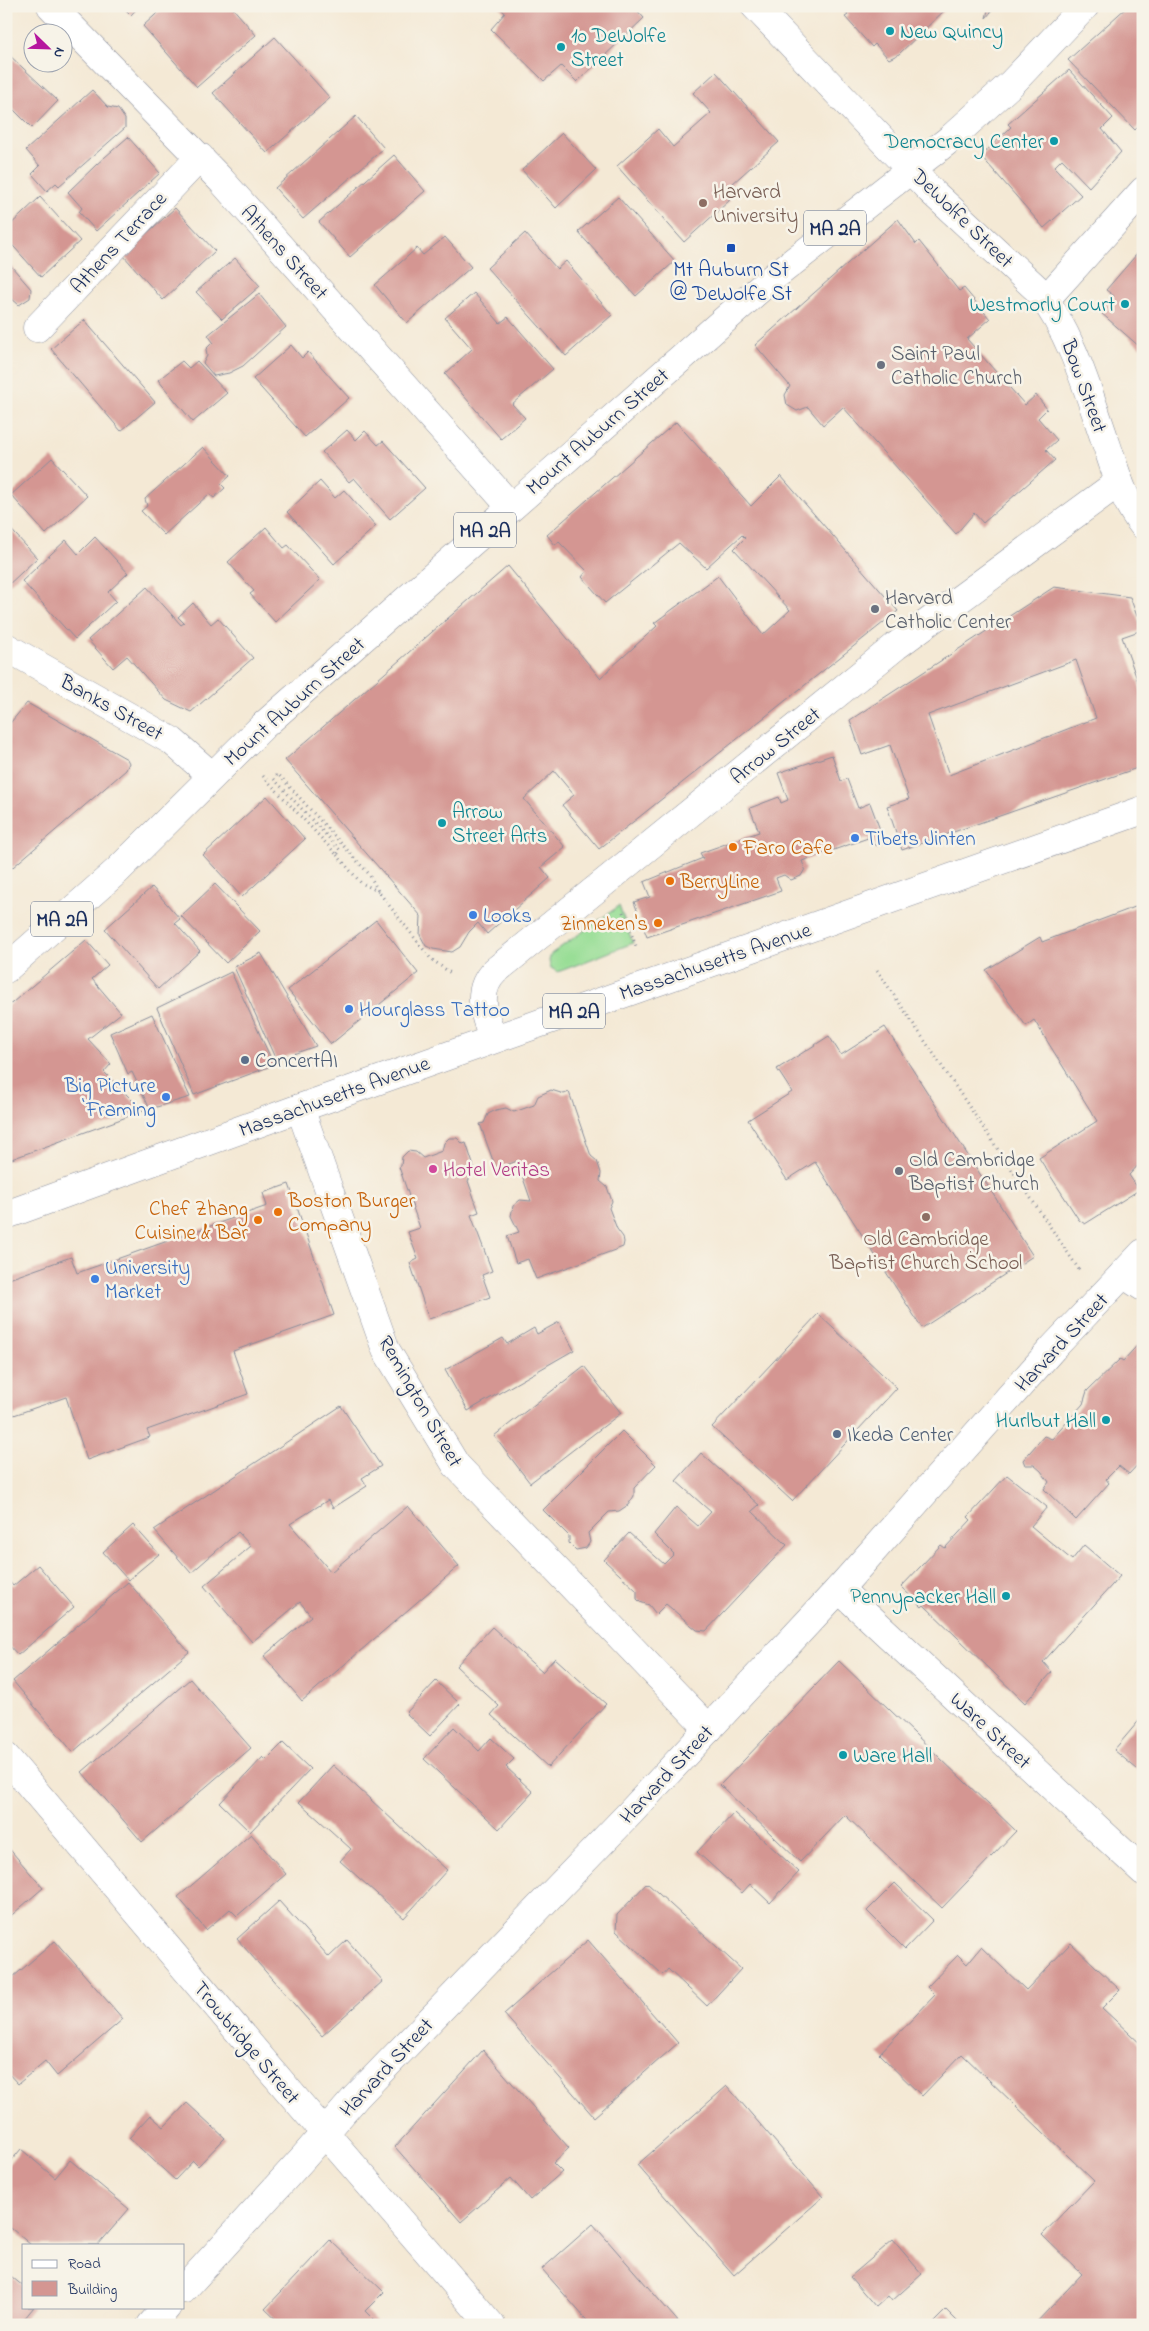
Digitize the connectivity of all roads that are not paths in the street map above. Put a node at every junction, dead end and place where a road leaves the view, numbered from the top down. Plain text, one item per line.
1 (51, 6) edge
2 (755, 6) edge
3 (1085, 6) edge
4 (200, 157) junction
5 (911, 169) junction
6 (1143, 191) edge
7 (1046, 300) junction
8 (37, 328) dead end
9 (1119, 482) junction
10 (511, 507) junction
11 (1143, 525) edge
12 (6, 648) edge
13 (212, 776) junction
14 (1143, 810) edge
15 (6, 969) edge
16 (493, 1039) junction
17 (300, 1108) junction
18 (11, 1211) edge
19 (1143, 1253) edge
20 (1133, 1280) edge
21 (839, 1589) junction
22 (709, 1729) junction
23 (6, 1757) edge
24 (1143, 1871) edge
25 (325, 2133) junction
26 (185, 2288) edge
27 (166, 2308) edge
28 (151, 2325) edge
29 (491, 2325) edge

1 - 4 street, Athens Street
2 - 5 street, DeWolfe Street
3 - 5 street, Mount Auburn Street / MA 2A
4 - 8 street, Athens Terrace
4 - 10 street, Athens Street
5 - 7 street, DeWolfe Street
5 - 10 street, Mount Auburn Street / MA 2A
6 - 7 street
7 - 9 street, Bow Street
9 - 11 street, Bow Street
9 - 16 street, Arrow Street
10 - 13 street, Mount Auburn Street / MA 2A
12 - 13 street, Banks Street
13 - 15 street, Mount Auburn Street / MA 2A
14 - 16 street, Massachusetts Avenue / MA 2A
16 - 17 street, Massachusetts Avenue / MA 2A
17 - 18 street, Massachusetts Avenue / MA 2A
17 - 22 street, Remington Street
19 - 20 street, Harvard Street
20 - 21 street, Harvard Street
21 - 22 street, Harvard Street
21 - 24 street, Ware Street
22 - 25 street, Harvard Street
23 - 25 street, Trowbridge Street
25 - 26 street, Harvard Street
25 - 29 street, Trowbridge Street
27 - 28 street

